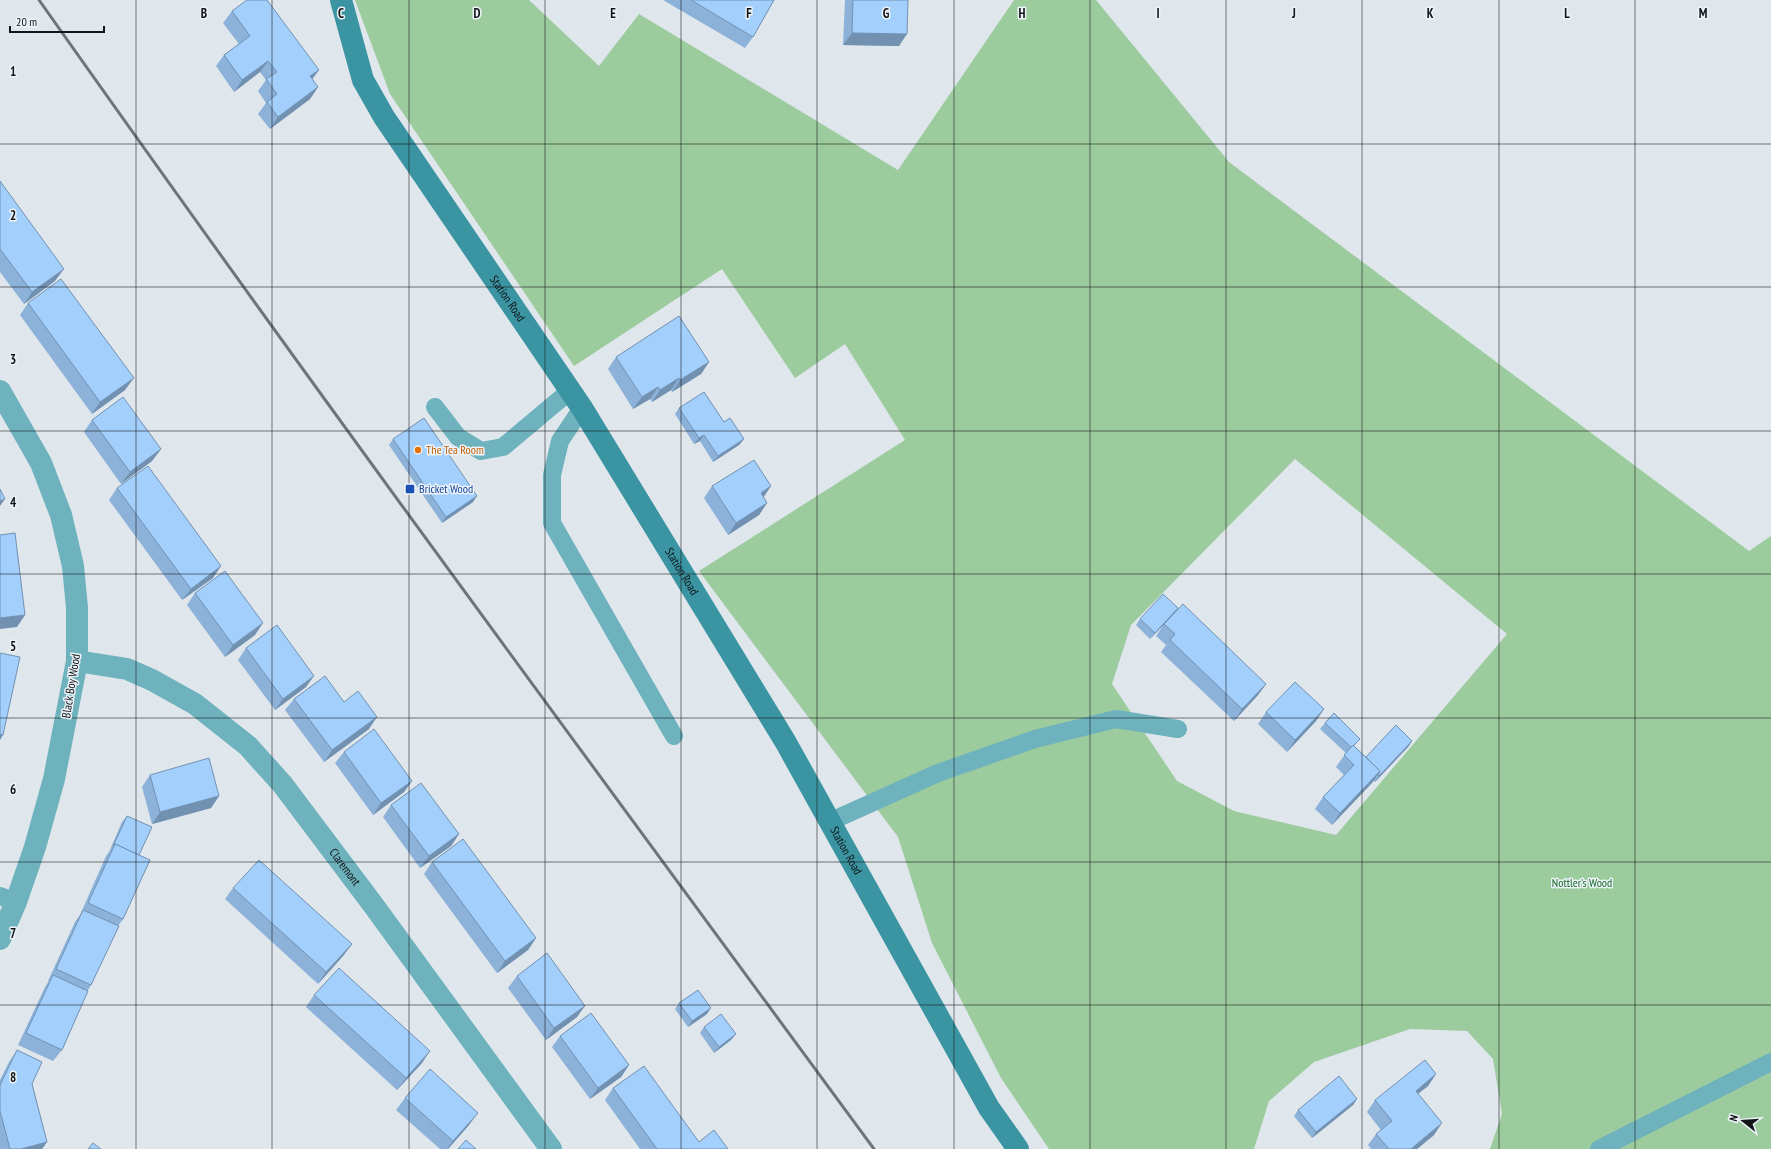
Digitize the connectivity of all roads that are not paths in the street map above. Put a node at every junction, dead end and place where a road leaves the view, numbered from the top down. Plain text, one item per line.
1 (341, 0) edge
2 (571, 390) junction
3 (0, 391) edge
4 (435, 407) dead end
5 (582, 408) junction
6 (77, 661) junction
7 (1178, 729) dead end
8 (674, 736) dead end
9 (829, 822) junction
10 (8, 899) edge
11 (0, 939) edge
12 (1771, 1062) edge
13 (552, 1149) edge
14 (1018, 1149) edge
15 (1599, 1149) edge

1 - 2 street, Station Road
2 - 4 lane
2 - 5 street, Station Road
3 - 6 street, Black Boy Wood
5 - 8 lane
5 - 9 street, Station Road
6 - 10 street, Black Boy Wood
6 - 13 street, Claremont
7 - 9 lane
9 - 14 street, Station Road
10 - 11 street, Black Boy Wood
12 - 15 lane

